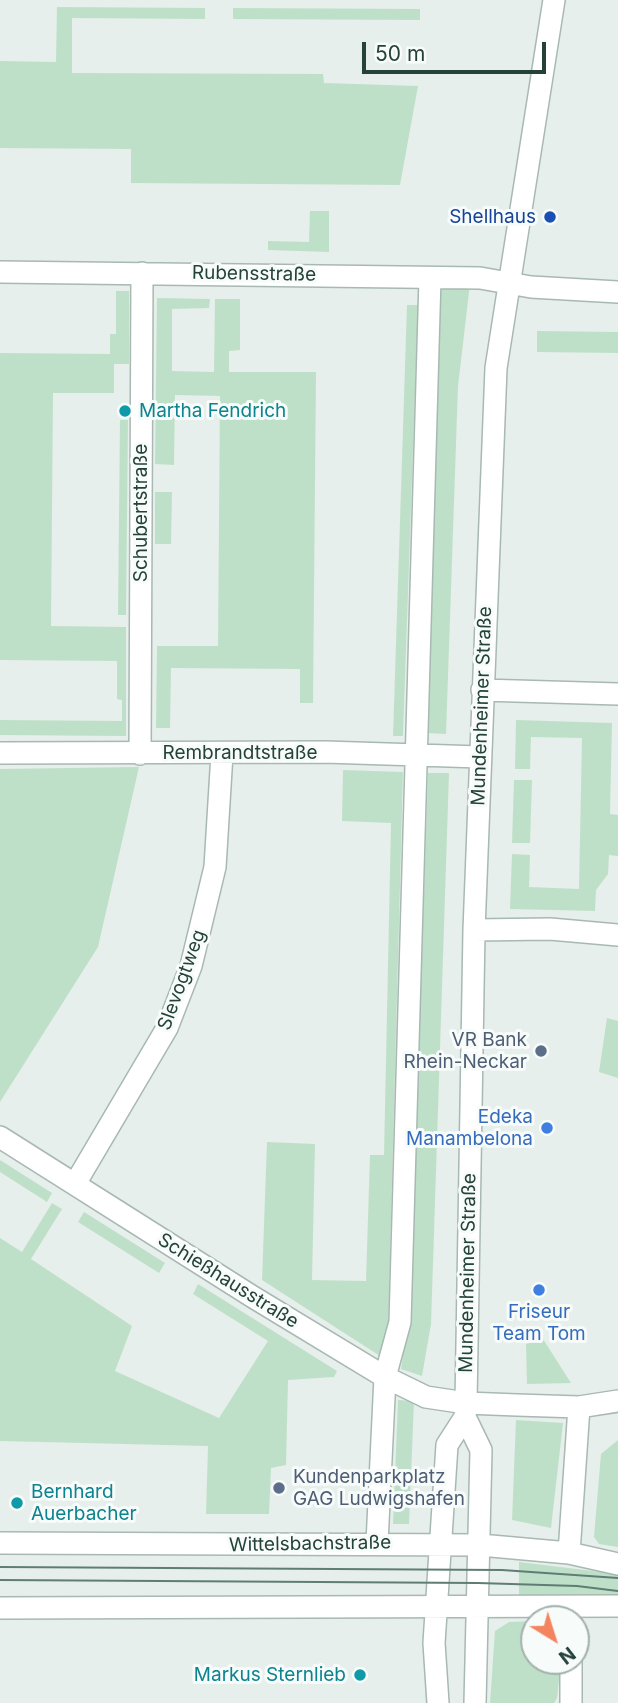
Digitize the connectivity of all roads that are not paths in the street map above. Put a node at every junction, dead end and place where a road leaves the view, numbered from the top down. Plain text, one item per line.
1 (554, 0) edge
2 (0, 272) edge
3 (142, 273) junction
4 (430, 278) junction
5 (508, 283) junction
6 (618, 292) edge
7 (482, 690) junction
8 (618, 694) edge
9 (0, 753) edge
10 (140, 754) junction
11 (222, 754) junction
12 (416, 754) junction
13 (480, 757) junction
14 (474, 930) junction
15 (618, 935) edge
16 (0, 1137) edge
17 (75, 1184) junction
18 (385, 1377) junction
19 (618, 1401) edge
20 (579, 1406) junction
21 (466, 1410) junction
22 (0, 1543) edge
23 (377, 1543) junction
24 (440, 1544) junction
25 (480, 1545) junction
26 (569, 1553) junction
27 (618, 1564) edge
28 (618, 1606) edge
29 (436, 1607) junction
30 (478, 1607) junction
31 (0, 1608) edge
32 (520, 1610) edge
33 (590, 1610) edge
34 (571, 1675) edge
35 (438, 1703) edge
36 (475, 1703) edge
37 (571, 1703) edge

1 - 5 street, Mundenheimer Straße
2 - 3 street, Rubensstraße
3 - 4 street, Rubensstraße
3 - 10 street, Schubertstraße
4 - 5 street, Rubensstraße
4 - 12 street
5 - 6 street, Rubensstraße
5 - 7 street, Mundenheimer Straße
7 - 8 street
7 - 13 street, Mundenheimer Straße
9 - 10 street, Rembrandtstraße
10 - 11 street, Rembrandtstraße
11 - 12 street, Rembrandtstraße
11 - 17 street, Slevogtweg
12 - 13 street, Rembrandtstraße
12 - 18 street
13 - 14 street, Mundenheimer Straße
14 - 15 street
14 - 21 street, Mundenheimer Straße
16 - 17 street, Schießhausstraße
17 - 18 street, Schießhausstraße
18 - 21 street, Schießhausstraße
18 - 23 street
19 - 20 street, Schießhausstraße
20 - 21 street, Schießhausstraße
20 - 26 street
21 - 24 street
21 - 25 street, Mundenheimer Straße
22 - 23 street, Wittelsbachstraße
23 - 24 street, Wittelsbachstraße
24 - 25 street, Wittelsbachstraße
24 - 29 street
25 - 26 street, Wittelsbachstraße
25 - 30 street, Mundenheimer Straße
26 - 27 street, Wittelsbachstraße
28 - 33 street
29 - 30 street
29 - 31 street
29 - 35 street
30 - 32 street
30 - 36 street, Mundenheimer Straße
34 - 37 street

